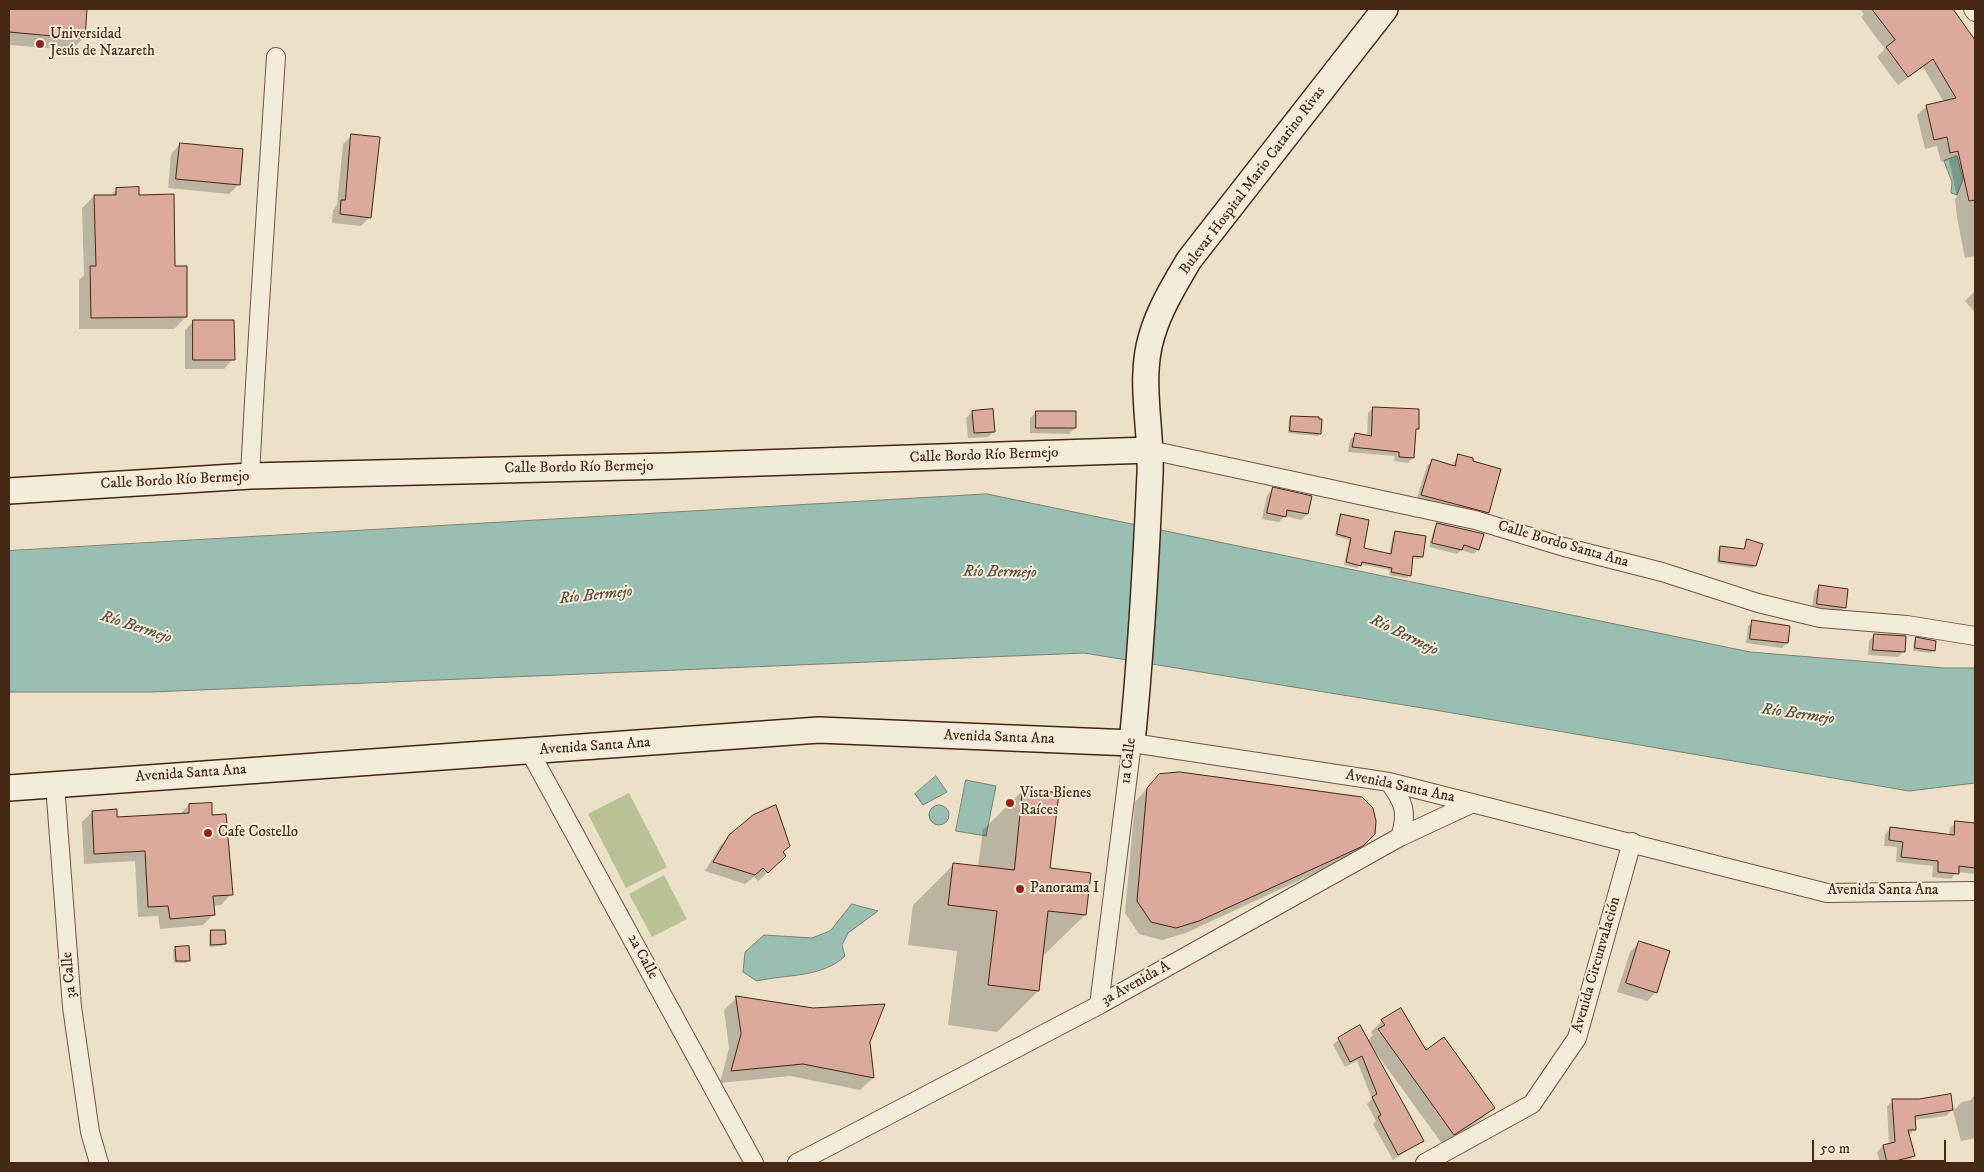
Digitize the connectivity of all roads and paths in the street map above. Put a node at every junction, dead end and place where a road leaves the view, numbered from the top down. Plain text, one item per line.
1 (1384, 9) edge
2 (276, 58) dead end
3 (1150, 450) junction
4 (250, 476) junction
5 (9, 491) edge
6 (1147, 516) joint
7 (1975, 636) edge
8 (1132, 743) junction
9 (530, 752) junction
10 (1389, 782) junction
11 (55, 785) junction
12 (9, 788) edge
13 (1473, 803) junction
14 (1400, 837) junction
15 (1632, 842) junction
16 (1975, 891) edge
17 (1099, 1005) junction
18 (99, 1163) edge
19 (754, 1163) edge
20 (797, 1163) edge
21 (1425, 1163) edge

1 - 3 main road, Bulevar Hospital Mario Catarino Rivas
2 - 4 street
3 - 4 main road, Calle Bordo Río Bermejo
3 - 6 main road, Bulevar Hospital Mario Catarino Rivas
3 - 7 street, Calle Bordo Santa Ana
4 - 5 main road, Calle Bordo Río Bermejo
6 - 8 main road, 1a Calle
8 - 9 main road, Avenida Santa Ana
8 - 10 street, Avenida Santa Ana
8 - 17 street, 1a Calle
9 - 11 main road, Avenida Santa Ana
9 - 19 street, 2a Calle
10 - 13 street, Avenida Santa Ana
10 - 14 street
11 - 12 main road, Avenida Santa Ana
11 - 18 street, 3a Calle
13 - 14 street, 3a Avenida A
13 - 15 street, Avenida Santa Ana
14 - 17 street, 3a Avenida A
15 - 16 street, Avenida Santa Ana
15 - 21 street, Avenida Circunvalación
17 - 20 street, 3a Avenida A

